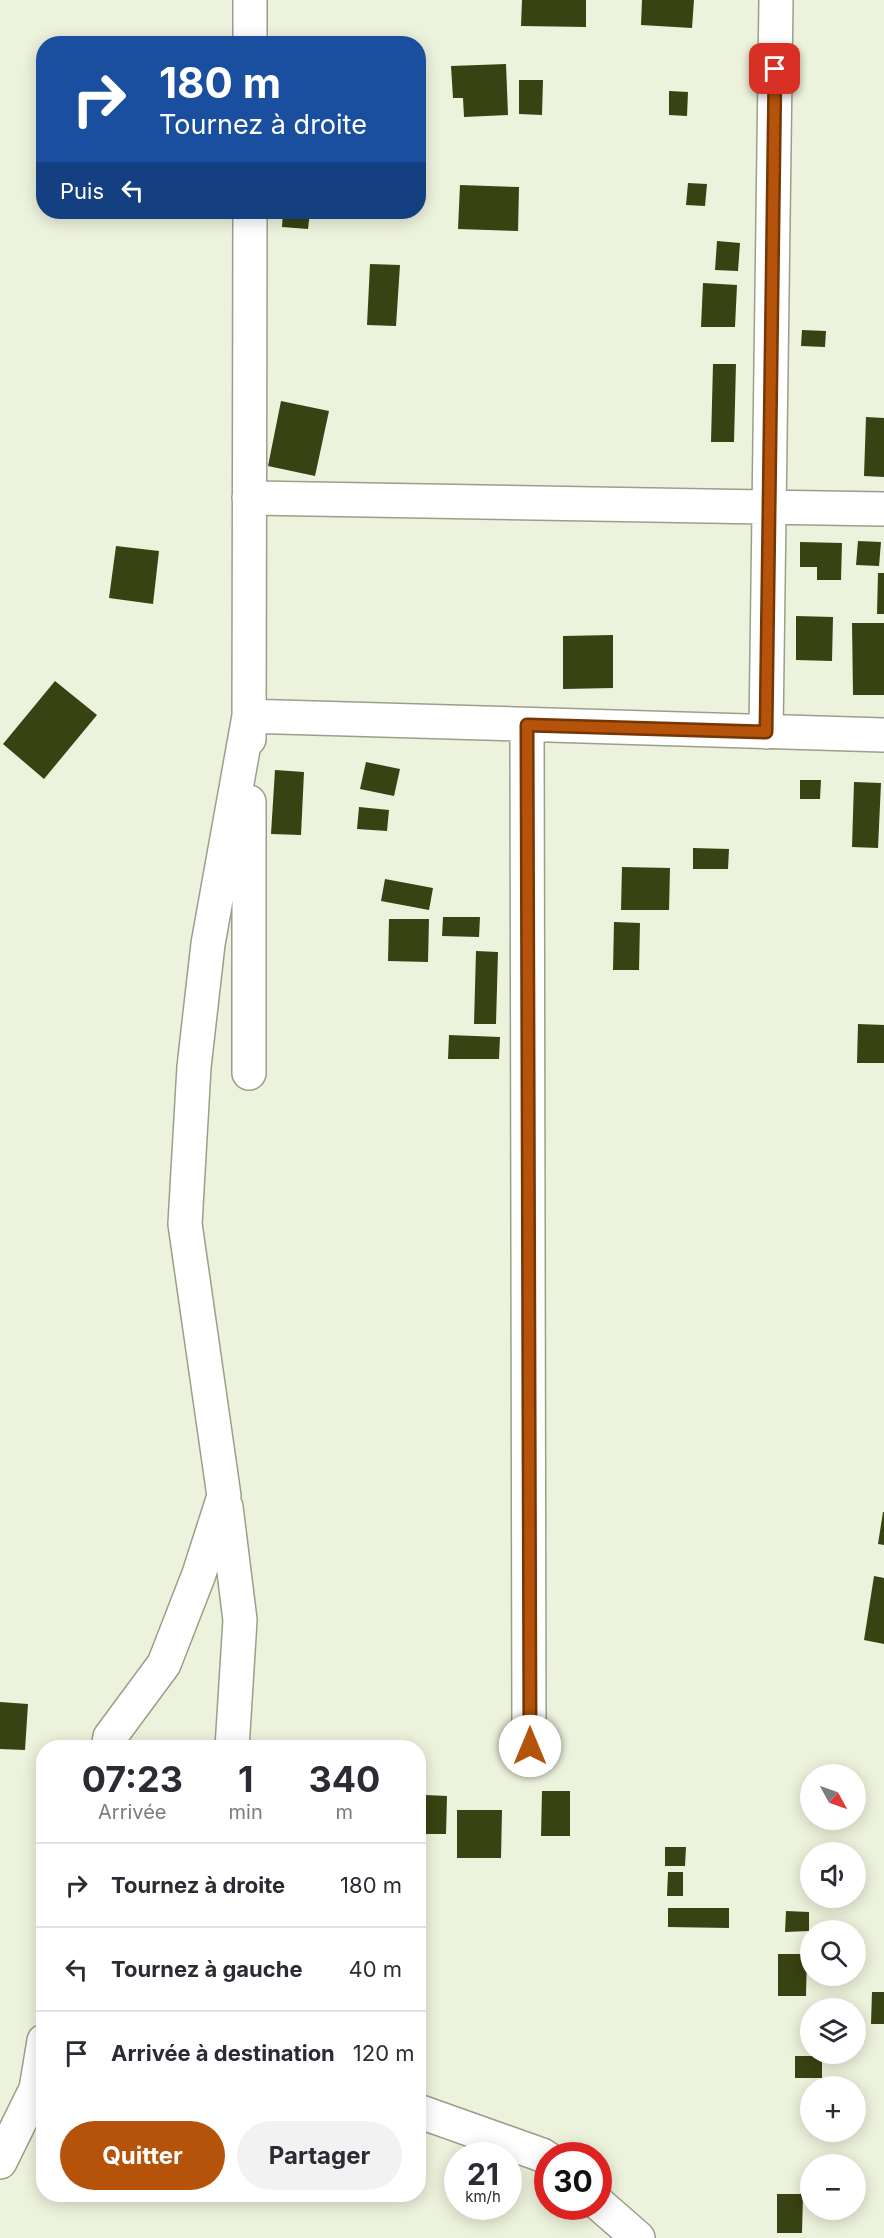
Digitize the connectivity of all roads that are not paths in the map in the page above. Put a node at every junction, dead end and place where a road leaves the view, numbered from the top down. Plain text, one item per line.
1 (250, 0) edge
2 (776, 0) edge
3 (250, 36) edge
4 (250, 219) edge
5 (249, 498) junction
6 (769, 507) junction
7 (884, 509) edge
8 (249, 716) junction
9 (527, 725) junction
10 (766, 732) junction
11 (884, 735) edge
12 (249, 1073) dead end
13 (224, 1496) junction
14 (109, 1740) edge
15 (232, 1740) edge
16 (530, 1746) dead end
17 (36, 2089) edge
18 (426, 2114) edge
19 (534, 2152) edge
20 (0, 2162) edge
21 (612, 2216) edge
22 (638, 2238) edge

1 - 3 street
2 - 6 street
4 - 5 street
5 - 6 street
5 - 8 street
6 - 7 street
6 - 10 street
8 - 9 street
8 - 12 street
8 - 13 street
9 - 10 street
9 - 16 street
10 - 11 street
13 - 14 street
13 - 15 street
17 - 20 street
18 - 19 street
21 - 22 street

